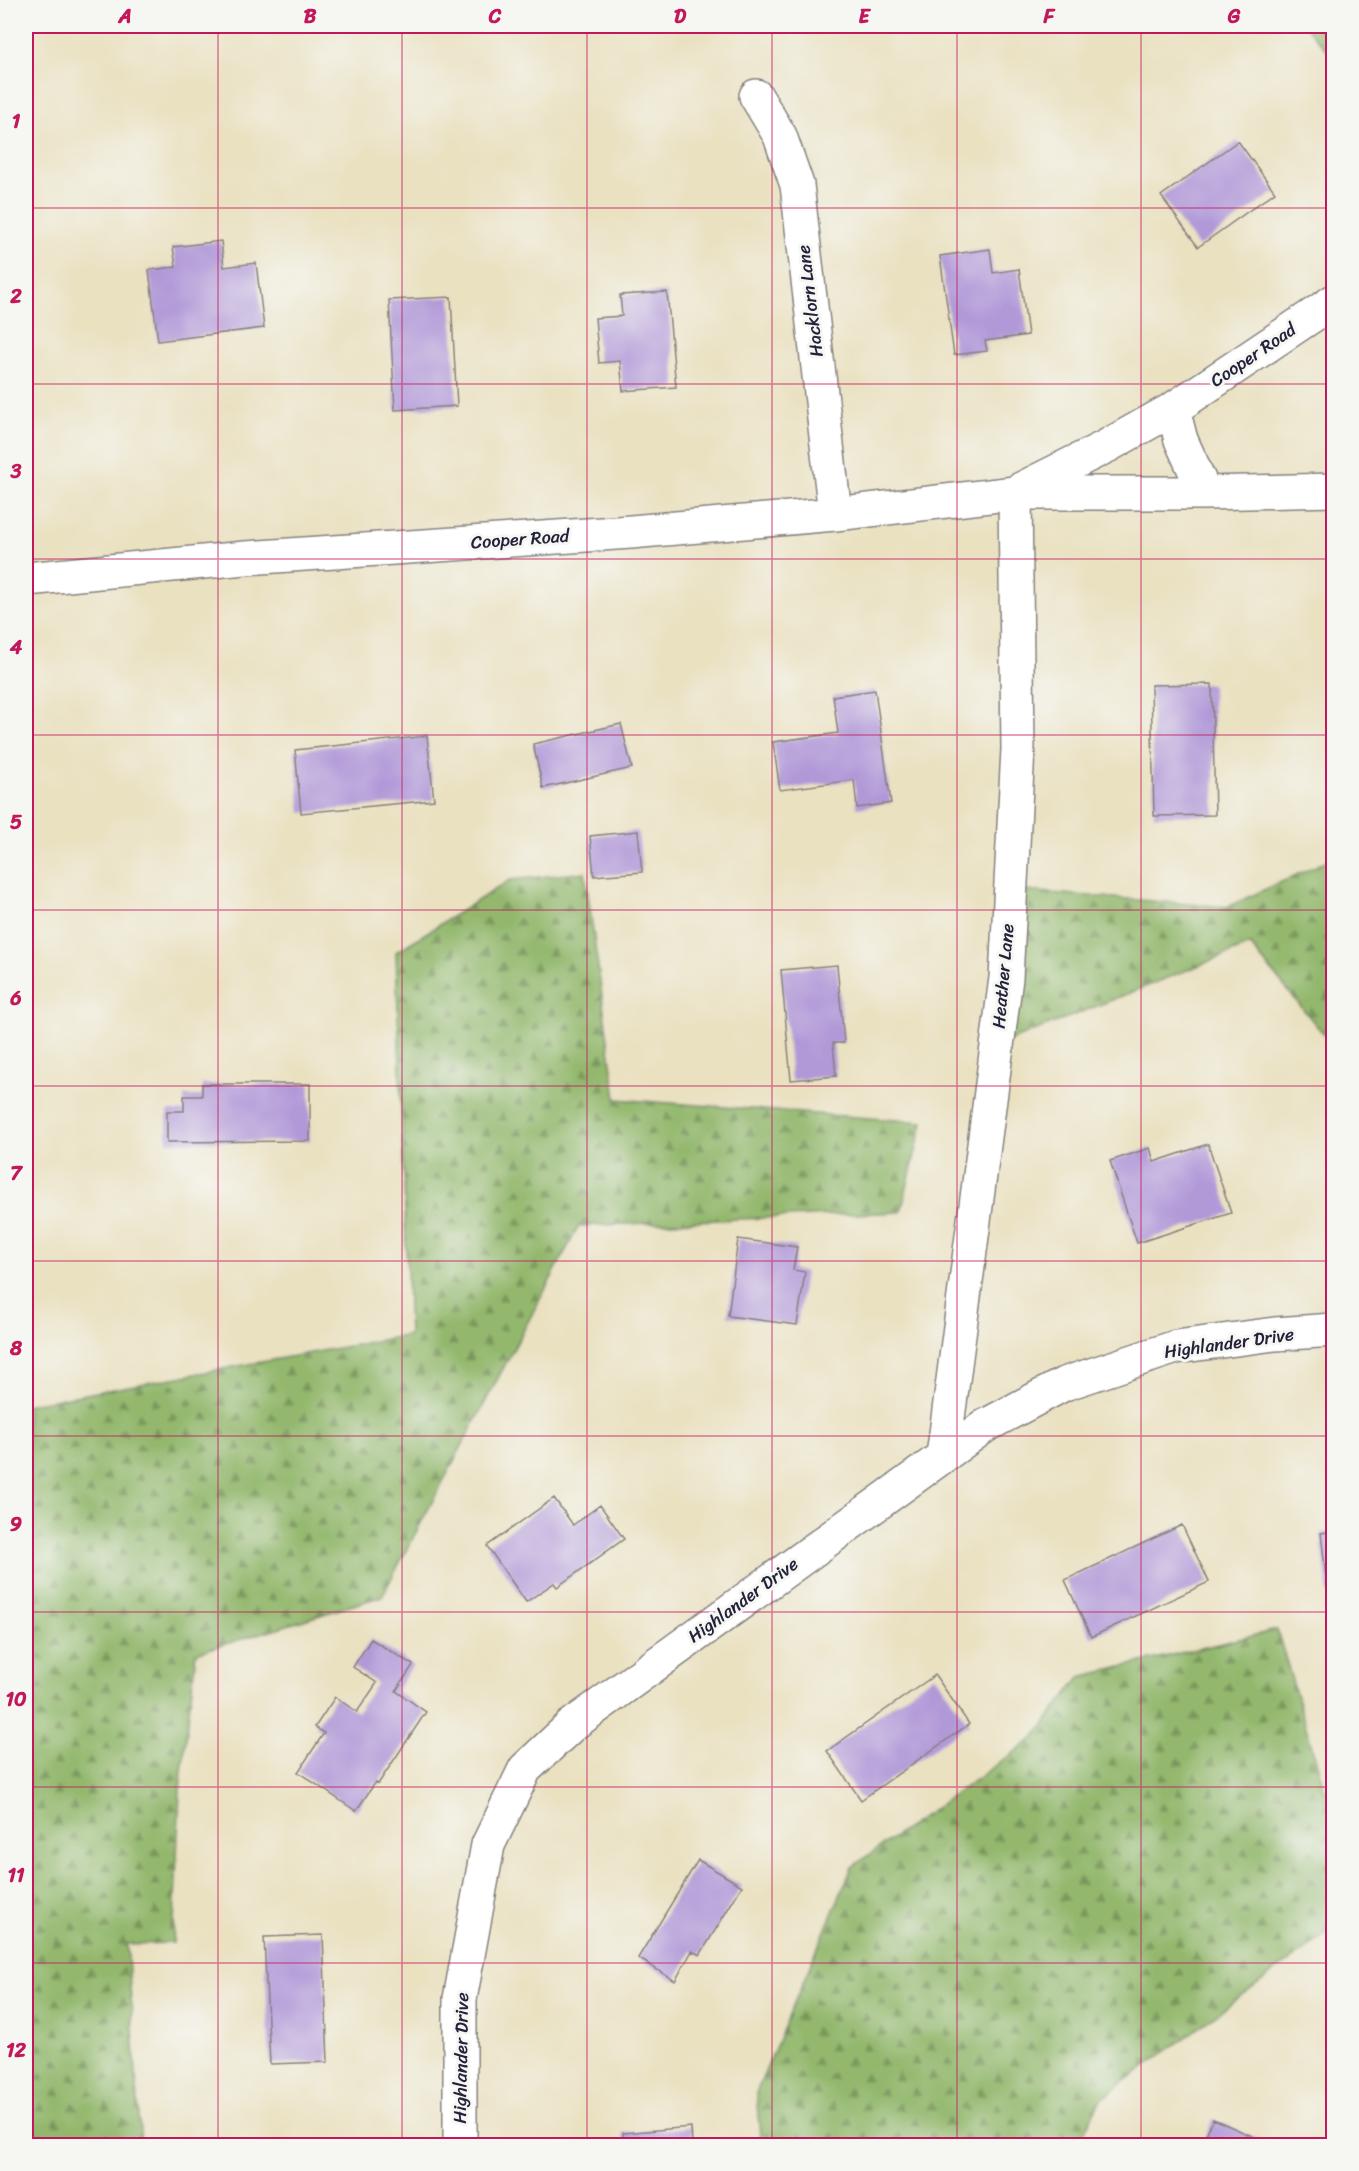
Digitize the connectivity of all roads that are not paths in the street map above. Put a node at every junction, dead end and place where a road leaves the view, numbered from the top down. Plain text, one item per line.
1 (756, 96) dead end
2 (1334, 300) edge
3 (1173, 409) junction
4 (1334, 490) edge
5 (1015, 493) junction
6 (1205, 493) junction
7 (835, 514) junction
8 (26, 579) edge
9 (1334, 1330) edge
10 (943, 1456) junction
11 (460, 2145) edge

1 - 7 street, Hacklorn Lane
2 - 3 street, Cooper Road
3 - 5 street, Cooper Road
3 - 6 street
4 - 6 street, Cooper Road
5 - 6 street, Cooper Road
5 - 7 street, Cooper Road
5 - 10 street, Heather Lane
7 - 8 street, Cooper Road
9 - 10 street, Highlander Drive
10 - 11 street, Highlander Drive

